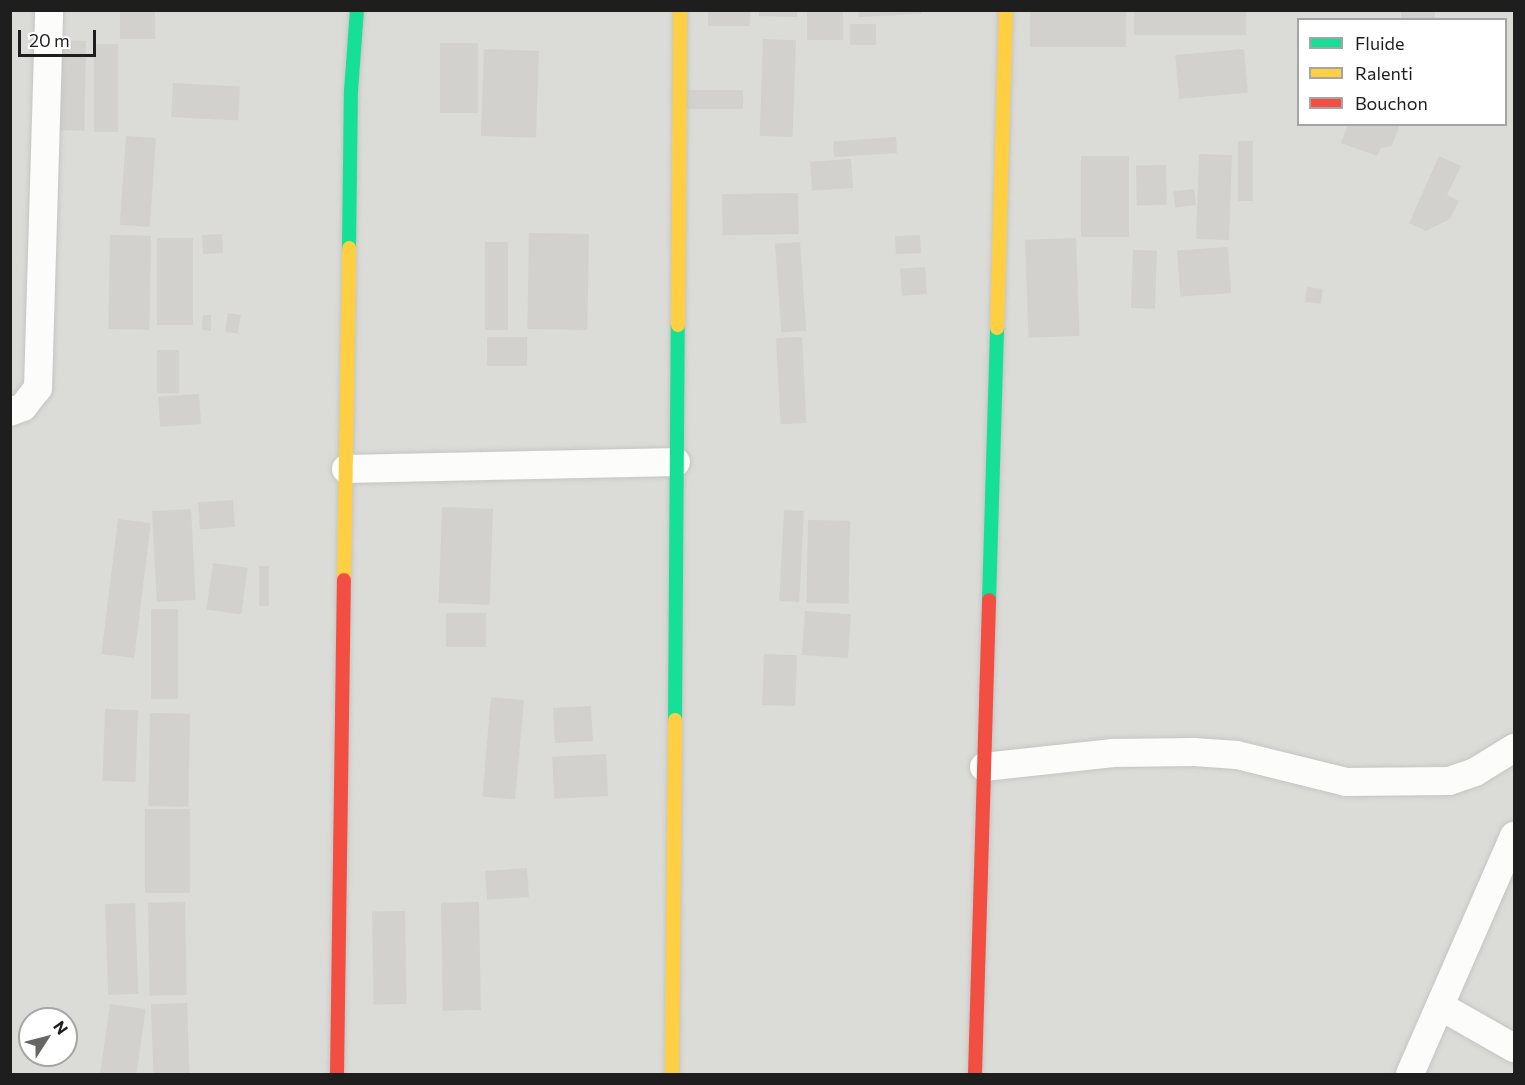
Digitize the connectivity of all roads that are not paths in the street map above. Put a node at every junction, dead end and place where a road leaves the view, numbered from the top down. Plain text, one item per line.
1 (49, 10) edge
2 (357, 10) edge
3 (680, 10) edge
4 (1006, 10) edge
5 (10, 412) edge
6 (676, 462) junction
7 (346, 469) junction
8 (1515, 748) edge
9 (984, 767) junction
10 (1515, 836) edge
11 (1440, 1006) junction
12 (1515, 1048) edge
13 (337, 1074) edge
14 (672, 1074) edge
15 (975, 1074) edge
16 (1410, 1074) edge

1 - 5 street
2 - 7 street
3 - 6 street
4 - 9 street
6 - 7 street
6 - 14 street
7 - 13 street
8 - 9 street
9 - 15 street
10 - 11 street
11 - 12 street
11 - 16 street

